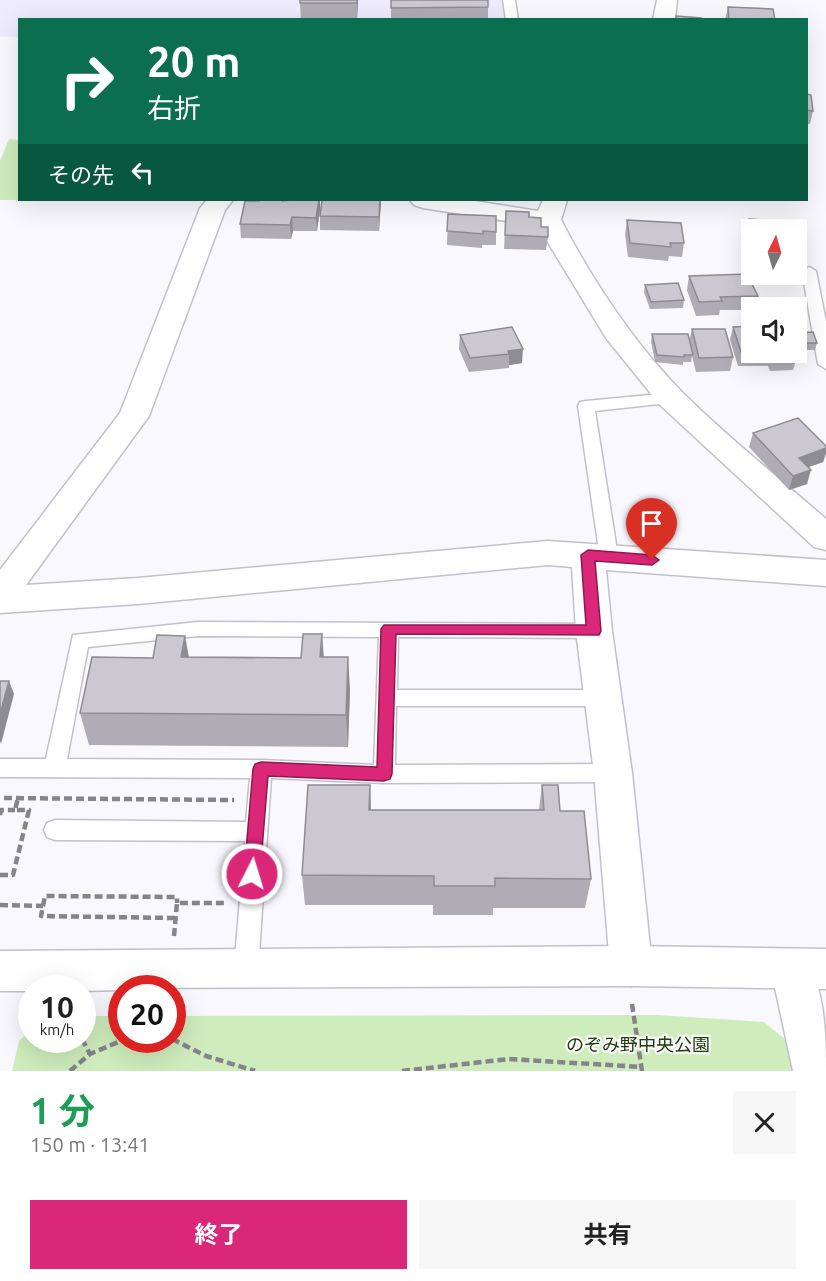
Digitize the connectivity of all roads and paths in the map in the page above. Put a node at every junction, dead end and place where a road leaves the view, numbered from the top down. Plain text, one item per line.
1 (509, 0) edge
2 (667, 0) edge
3 (512, 18) edge
4 (664, 18) edge
5 (219, 201) edge
6 (438, 201) edge
7 (551, 210) edge
8 (809, 271) dead end
9 (826, 363) edge
10 (671, 398) junction
11 (826, 538) edge
12 (598, 556) junction
13 (826, 573) edge
14 (0, 595) edge
15 (0, 600) edge
16 (389, 629) junction
17 (594, 631) junction
18 (386, 698) junction
19 (601, 698) junction
20 (0, 768) edge
21 (55, 768) junction
22 (261, 769) junction
23 (613, 773) junction
24 (384, 774) junction
25 (18, 798) dead end
26 (15, 810) junction
27 (0, 814) edge
28 (55, 830) dead end
29 (256, 832) junction
30 (0, 875) edge
31 (177, 903) junction
32 (225, 903) dead end
33 (0, 905) edge
34 (43, 906) junction
35 (175, 918) junction
36 (174, 937) dead end
37 (246, 969) junction
38 (809, 969) edge
39 (0, 971) edge
40 (632, 985) junction
41 (108, 1046) edge
42 (186, 1046) edge
43 (90, 1054) joint
44 (642, 1069) edge
45 (70, 1071) edge
46 (255, 1071) edge
47 (402, 1071) edge
48 (816, 1071) edge

1 - 3 lane
2 - 4 street
5 - 14 street
6 - 7 street
7 - 10 street
8 - 9 lane
10 - 11 street
10 - 12 lane
12 - 13 street
12 - 15 street
12 - 17 street
16 - 17 lane
16 - 18 lane
16 - 21 lane
17 - 19 street
18 - 19 lane
18 - 24 lane
19 - 23 street
20 - 21 lane
21 - 22 lane
22 - 24 lane
22 - 29 lane
23 - 24 lane
23 - 40 street
25 - 26 path
26 - 27 path
26 - 30 path
28 - 29 lane
29 - 37 lane
31 - 32 path
31 - 34 path
31 - 35 path
33 - 34 path
34 - 35 path
35 - 36 path
37 - 39 street
37 - 40 street
38 - 40 street
38 - 48 street
40 - 44 path
41 - 43 path
42 - 46 path
43 - 45 path
44 - 47 path

